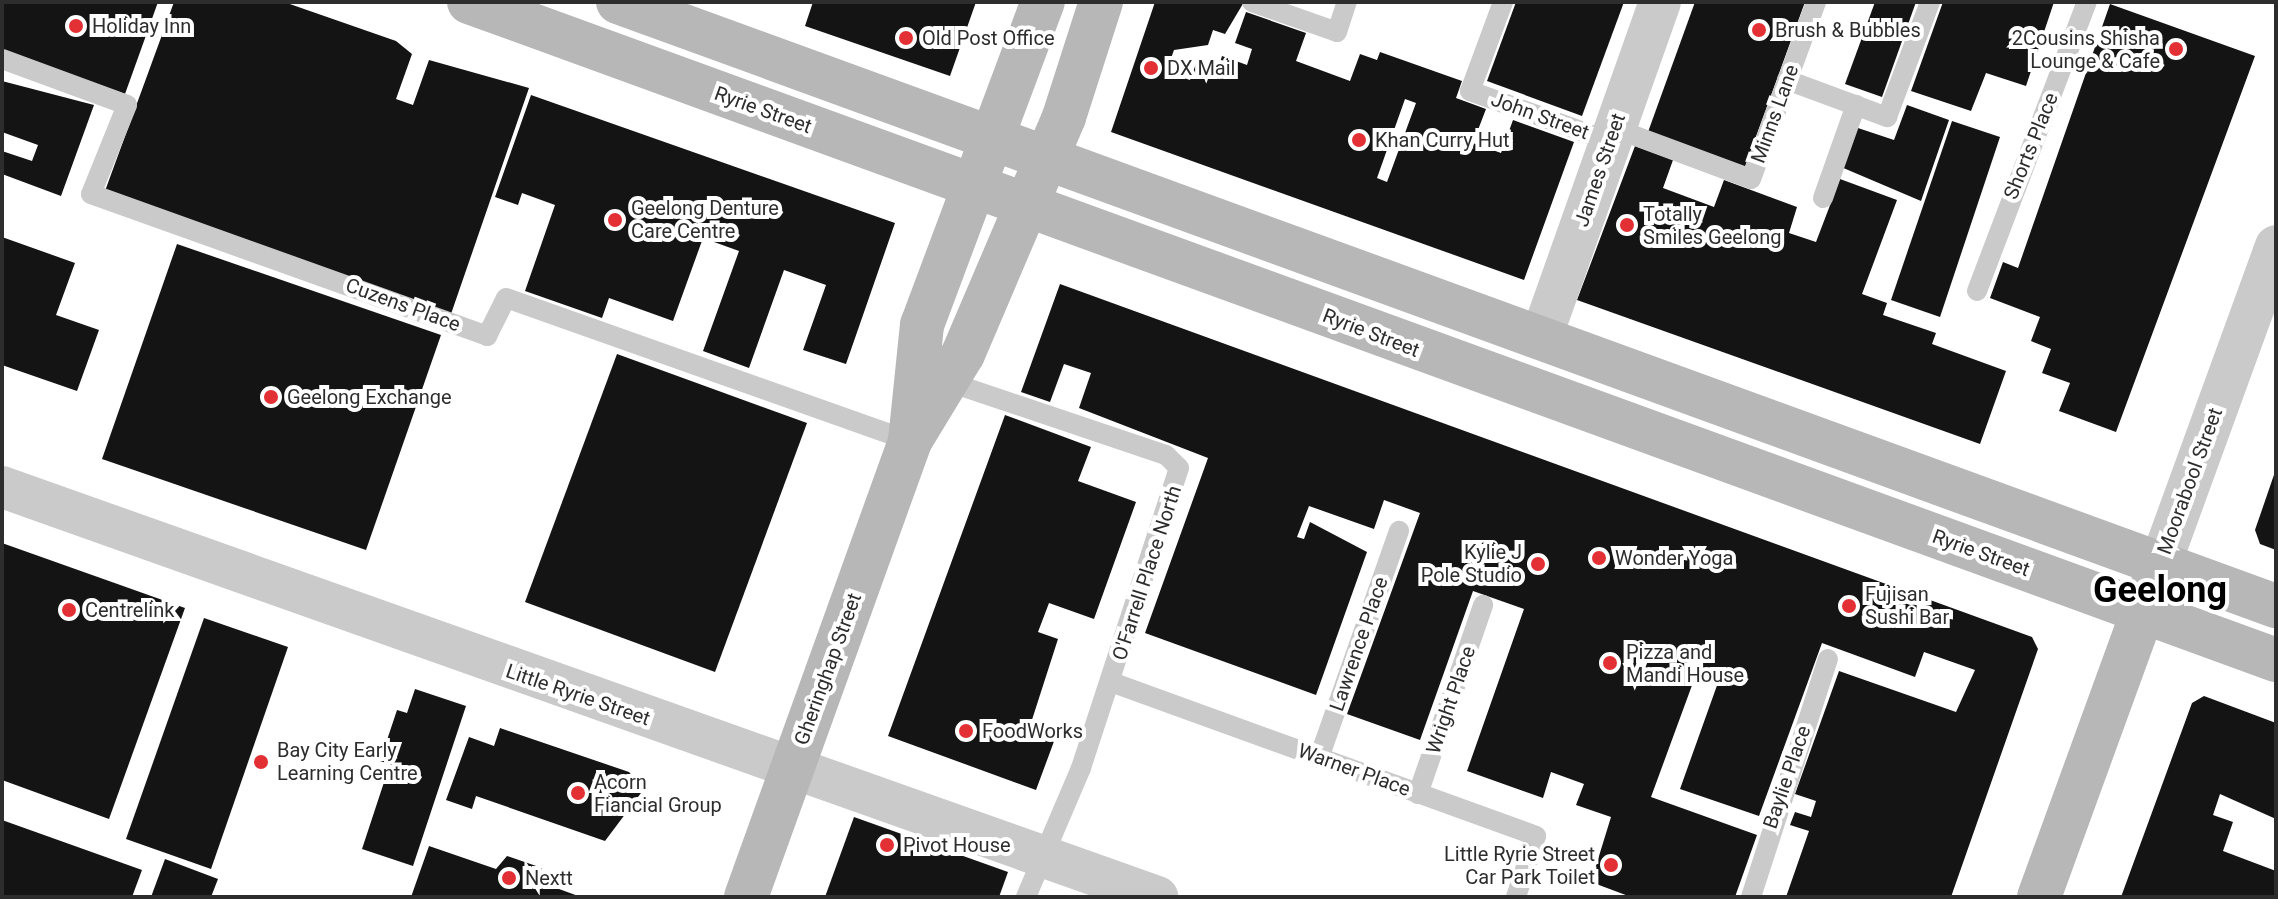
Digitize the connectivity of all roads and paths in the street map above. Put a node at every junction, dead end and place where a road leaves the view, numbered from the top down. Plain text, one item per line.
1 (469, 2) edge
2 (618, 2) edge
3 (1043, 2) edge
4 (1101, 2) edge
5 (1252, 2) edge
6 (1347, 2) edge
7 (1503, 2) edge
8 (1660, 2) edge
9 (1816, 2) edge
10 (1930, 2) edge
11 (2087, 2) edge
12 (670, 11) edge
13 (2, 59) edge
14 (1787, 80) junction
15 (1856, 105) junction
16 (1612, 135) junction
17 (992, 140) junction
18 (1045, 160) junction
19 (973, 186) junction
20 (1823, 198) dead end
21 (1024, 205) junction
22 (2276, 246) edge
23 (1977, 291) dead end
24 (1532, 335) junction
25 (931, 376) junction
26 (1503, 383) junction
27 (910, 441) junction
28 (2, 487) edge
29 (1399, 531) dead end
30 (2161, 562) junction
31 (1483, 605) dead end
32 (2276, 606) edge
33 (2143, 612) junction
34 (1828, 659) dead end
35 (2276, 660) edge
36 (1111, 682) junction
37 (1319, 758) junction
38 (794, 764) junction
39 (1418, 794) junction
40 (1042, 853) junction
41 (746, 897) edge
42 (1026, 897) edge
43 (1157, 897) edge
44 (1516, 897) edge
45 (1751, 897) edge
46 (2039, 897) edge

1 - 19 main road, Ryrie Street
2 - 12 main road
3 - 17 main road, Gheringhap Street
4 - 18 main road, Gheringhap Street
5 - 6 lane
7 - 16 lane, John Street
8 - 16 street, James Street
9 - 14 lane, Minns Lane
10 - 15 lane
11 - 23 lane, Shorts Place
12 - 17 main road
13 - 27 lane, Cuzens Place
14 - 15 lane
14 - 16 lane, Minns Lane
15 - 20 lane
16 - 24 street, James Street
17 - 18 main road
17 - 19 main road, Gheringhap Street
18 - 21 main road, Gheringhap Street
18 - 24 main road
19 - 21 main road, Ryrie Street
19 - 25 main road, Gheringhap Street
21 - 25 main road, Gheringhap Street
21 - 26 main road, Ryrie Street
22 - 30 street, Moorabool Street
24 - 26 street, James Street
24 - 30 main road
25 - 27 main road, Gheringhap Street
25 - 36 lane, O'Farrell Place North
26 - 33 main road, Ryrie Street
27 - 38 main road, Gheringhap Street
28 - 38 street, Little Ryrie Street
29 - 37 lane, Lawrence Place
30 - 32 main road
30 - 33 main road, Moorabool Street
31 - 39 lane, Wright Place
33 - 35 main road, Ryrie Street
33 - 46 main road, Moorabool Street
34 - 45 lane, Baylie Place
36 - 37 lane, Warner Place
36 - 40 lane, O'Farrell Place North
37 - 39 lane, Warner Place
38 - 40 street, Little Ryrie Street
38 - 41 main road, Gheringhap Street
39 - 44 lane, Warner Place
40 - 42 lane, O'Farrell Place North
40 - 43 street, Little Ryrie Street

